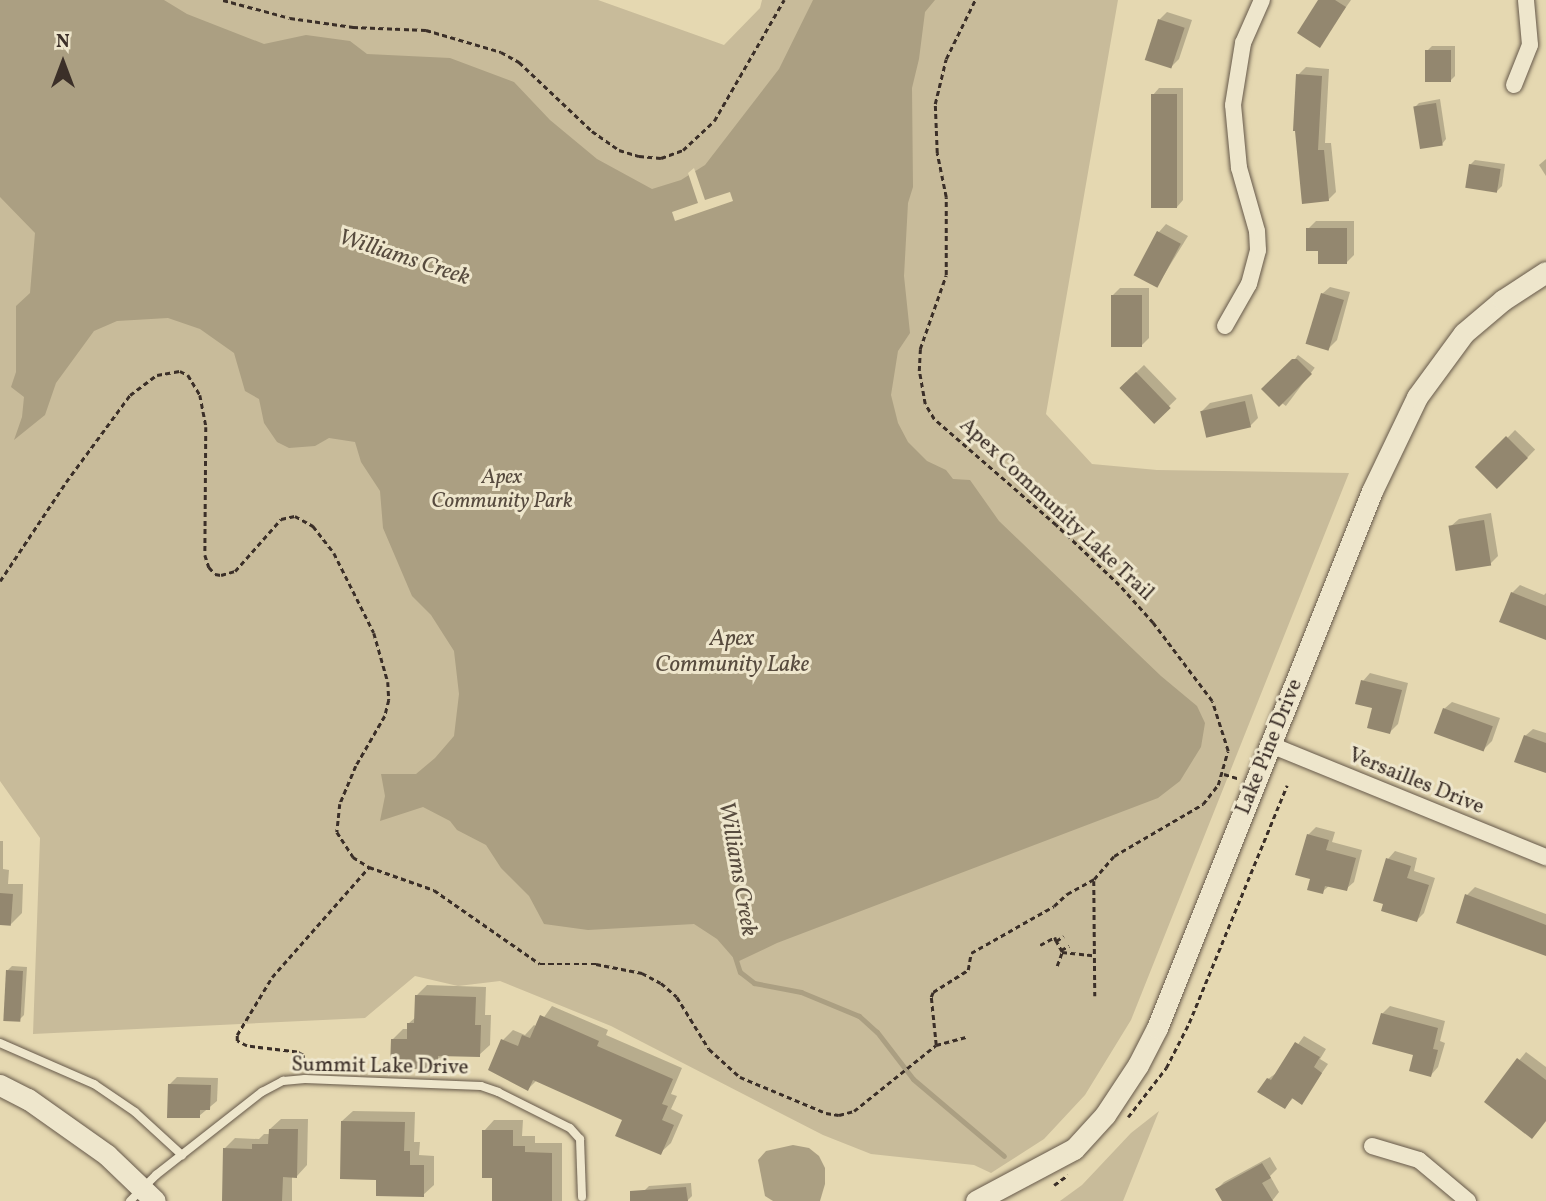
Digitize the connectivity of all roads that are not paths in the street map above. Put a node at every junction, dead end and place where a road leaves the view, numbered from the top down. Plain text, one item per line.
1 (1262, 0) edge
2 (1526, 0) edge
3 (1514, 85) dead end
4 (1546, 272) edge
5 (1225, 326) dead end
6 (1271, 745) junction
7 (1546, 857) edge
8 (0, 1043) edge
9 (0, 1085) edge
10 (1371, 1146) dead end
11 (182, 1155) junction
12 (143, 1197) edge
13 (582, 1197) dead end
14 (976, 1201) edge
15 (1468, 1201) edge

1 - 5 street
2 - 3 street
4 - 6 main road, Lake Pine Drive
6 - 7 street, Versailles Drive
6 - 14 main road, Lake Pine Drive
8 - 11 lane
9 - 12 main road
10 - 15 street
11 - 12 lane, Summit Lake Drive
11 - 13 lane, Summit Lake Drive

